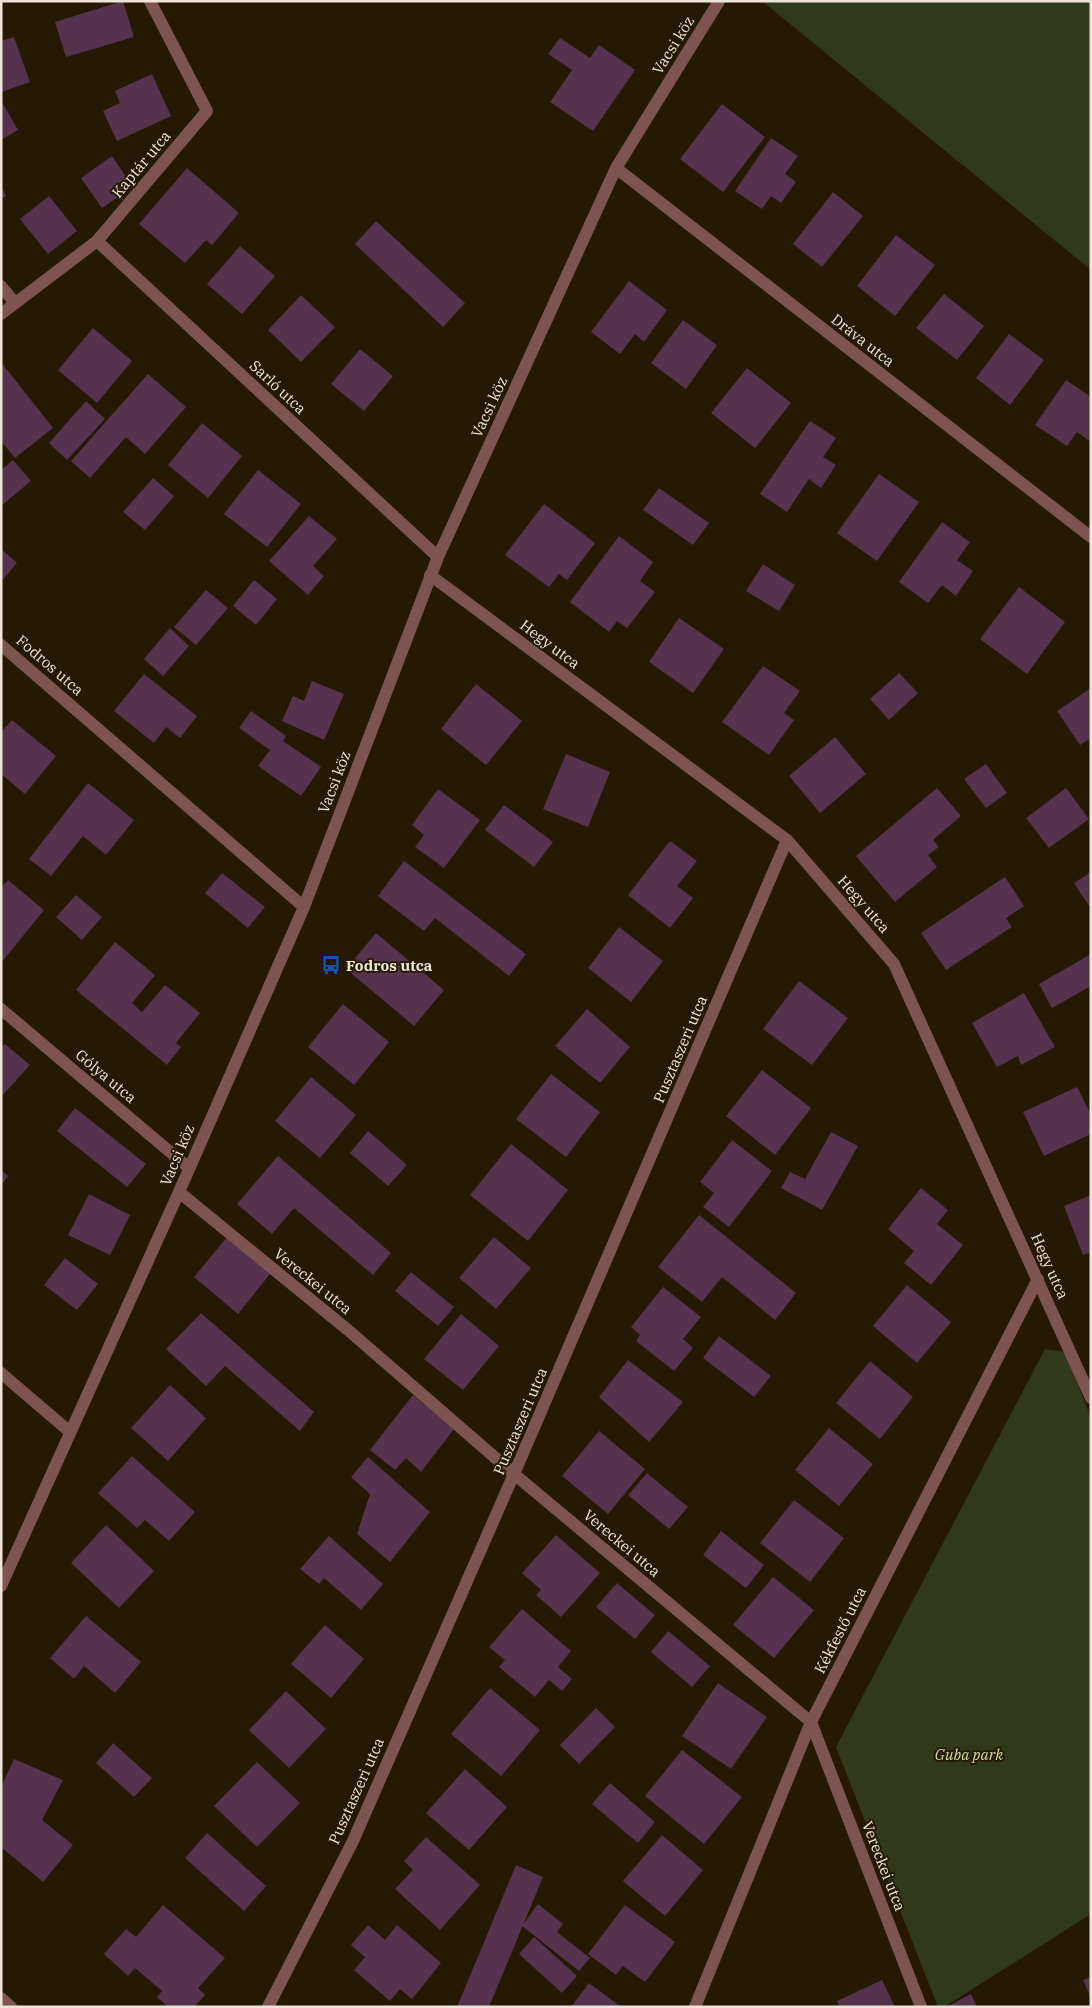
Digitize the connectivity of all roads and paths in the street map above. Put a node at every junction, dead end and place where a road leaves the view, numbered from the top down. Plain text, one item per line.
1 (150, 1) edge
2 (718, 1) edge
3 (616, 168) junction
4 (96, 241) junction
5 (1, 286) edge
6 (14, 303) junction
7 (1, 314) edge
8 (1091, 537) edge
9 (438, 557) junction
10 (430, 575) junction
11 (1, 645) edge
12 (787, 840) junction
13 (304, 906) junction
14 (1, 1009) edge
15 (189, 1168) junction
16 (180, 1192) junction
17 (1038, 1279) junction
18 (1, 1373) edge
19 (1091, 1398) edge
20 (70, 1432) junction
21 (514, 1474) junction
22 (1, 1586) edge
23 (810, 1722) junction
24 (1, 1998) edge
25 (11, 2007) edge
26 (268, 2007) edge
27 (695, 2007) edge
28 (921, 2007) edge

1 - 4 street, Kaptár utca
2 - 3 street, Vacsi köz
3 - 8 street, Dráva utca
3 - 9 street, Vacsi köz
4 - 6 street, Kaptár utca
4 - 9 street, Sarló utca
5 - 6 street
6 - 7 street, Kaptár utca
9 - 10 street, Vacsi köz
10 - 12 street, Hegy utca
10 - 13 street, Vacsi köz
11 - 13 street, Fodros utca
12 - 17 street, Hegy utca
12 - 21 street, Pusztaszeri utca
13 - 15 street, Vacsi köz
14 - 15 street, Gólya utca
15 - 16 street, Vacsi köz
16 - 20 street, Vacsi köz
16 - 21 street, Vereckei utca
17 - 19 street, Hegy utca
17 - 23 street, Kékfestő utca
18 - 20 street
20 - 22 street, Vacsi köz
21 - 23 street, Vereckei utca
21 - 26 street, Pusztaszeri utca
23 - 27 street, Kékfestő utca
23 - 28 street, Vereckei utca
24 - 25 street

